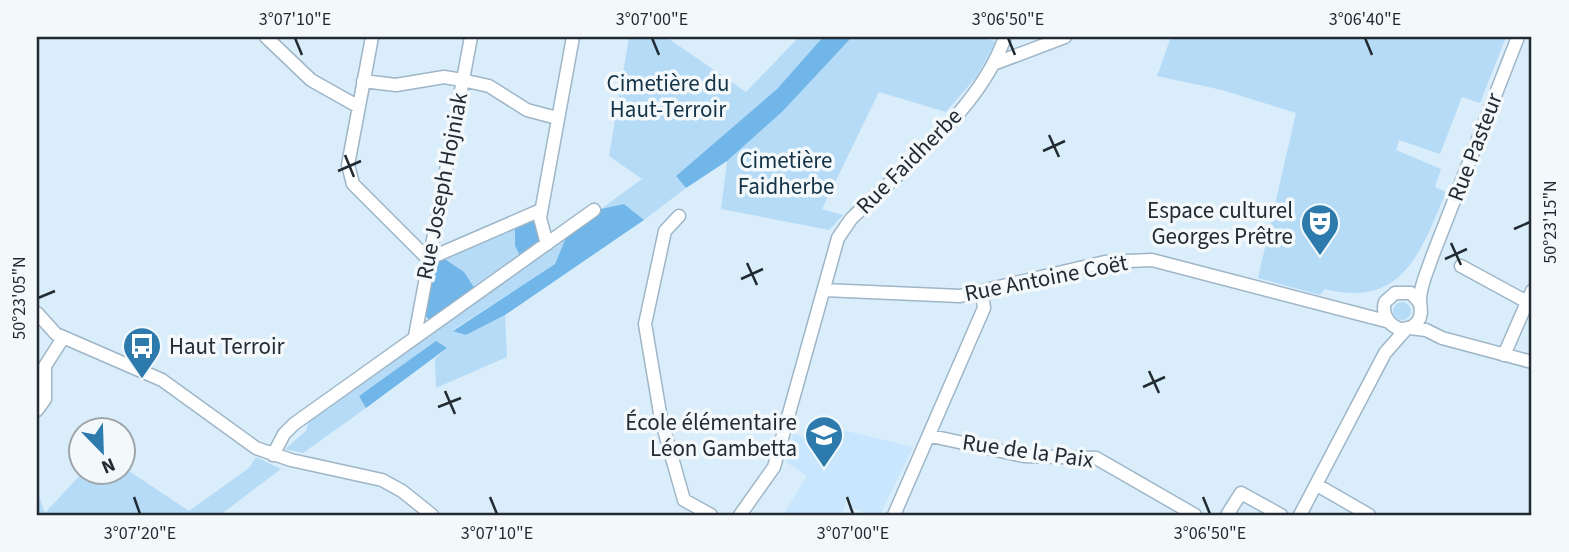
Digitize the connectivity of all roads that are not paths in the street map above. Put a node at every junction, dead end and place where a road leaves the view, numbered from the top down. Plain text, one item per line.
1 (266, 37) edge
2 (372, 37) edge
3 (471, 37) edge
4 (573, 37) edge
5 (1005, 37) edge
6 (1065, 37) edge
7 (1518, 37) edge
8 (996, 63) junction
9 (462, 79) junction
10 (363, 81) junction
11 (359, 107) junction
12 (557, 118) junction
13 (541, 210) junction
14 (594, 210) dead end
15 (679, 216) dead end
16 (547, 244) junction
17 (1432, 257) junction
18 (428, 259) junction
19 (1461, 266) dead end
20 (824, 290) junction
21 (982, 291) junction
22 (1402, 291) junction
23 (1530, 297) edge
24 (1421, 306) junction
25 (37, 313) edge
26 (1388, 323) junction
27 (1408, 328) junction
28 (415, 337) junction
29 (63, 338) junction
30 (1453, 340) junction
31 (1385, 353) junction
32 (1504, 355) junction
33 (1532, 362) edge
34 (37, 410) edge
35 (931, 436) junction
36 (273, 455) junction
37 (1317, 485) junction
38 (432, 515) edge
39 (711, 515) edge
40 (740, 515) edge
41 (894, 515) edge
42 (1195, 515) edge
43 (1227, 515) edge
44 (1280, 515) edge
45 (1300, 515) edge
46 (1368, 515) edge

1 - 11 street
2 - 10 street
3 - 9 street, Rue Joseph Hojniak
4 - 12 street
5 - 8 street, Rue Faidherbe
6 - 8 street
7 - 17 street, Rue Pasteur
8 - 20 street, Rue Faidherbe
9 - 10 street
9 - 12 street
9 - 18 street, Rue Joseph Hojniak
10 - 11 street
11 - 18 street
12 - 13 street
13 - 16 street
13 - 18 street
14 - 16 street
15 - 39 street
16 - 28 street
17 - 22 street, Rue Pasteur
17 - 24 street, Rue Pasteur
18 - 28 street, Rue Joseph Hojniak
19 - 23 street
20 - 21 street, Rue Antoine Coët
20 - 40 street, Rue Faidherbe
21 - 26 street, Rue Antoine Coët
21 - 35 street
22 - 24 street
22 - 26 street
23 - 32 street
24 - 27 street
24 - 30 street
25 - 29 street
26 - 27 street
26 - 31 street
27 - 30 street
27 - 31 street
28 - 36 street
29 - 34 street
29 - 36 street
30 - 32 street
31 - 37 street
32 - 33 street
35 - 41 street
35 - 42 street, Rue de la Paix
36 - 38 street
37 - 45 street
37 - 46 street
43 - 44 street

